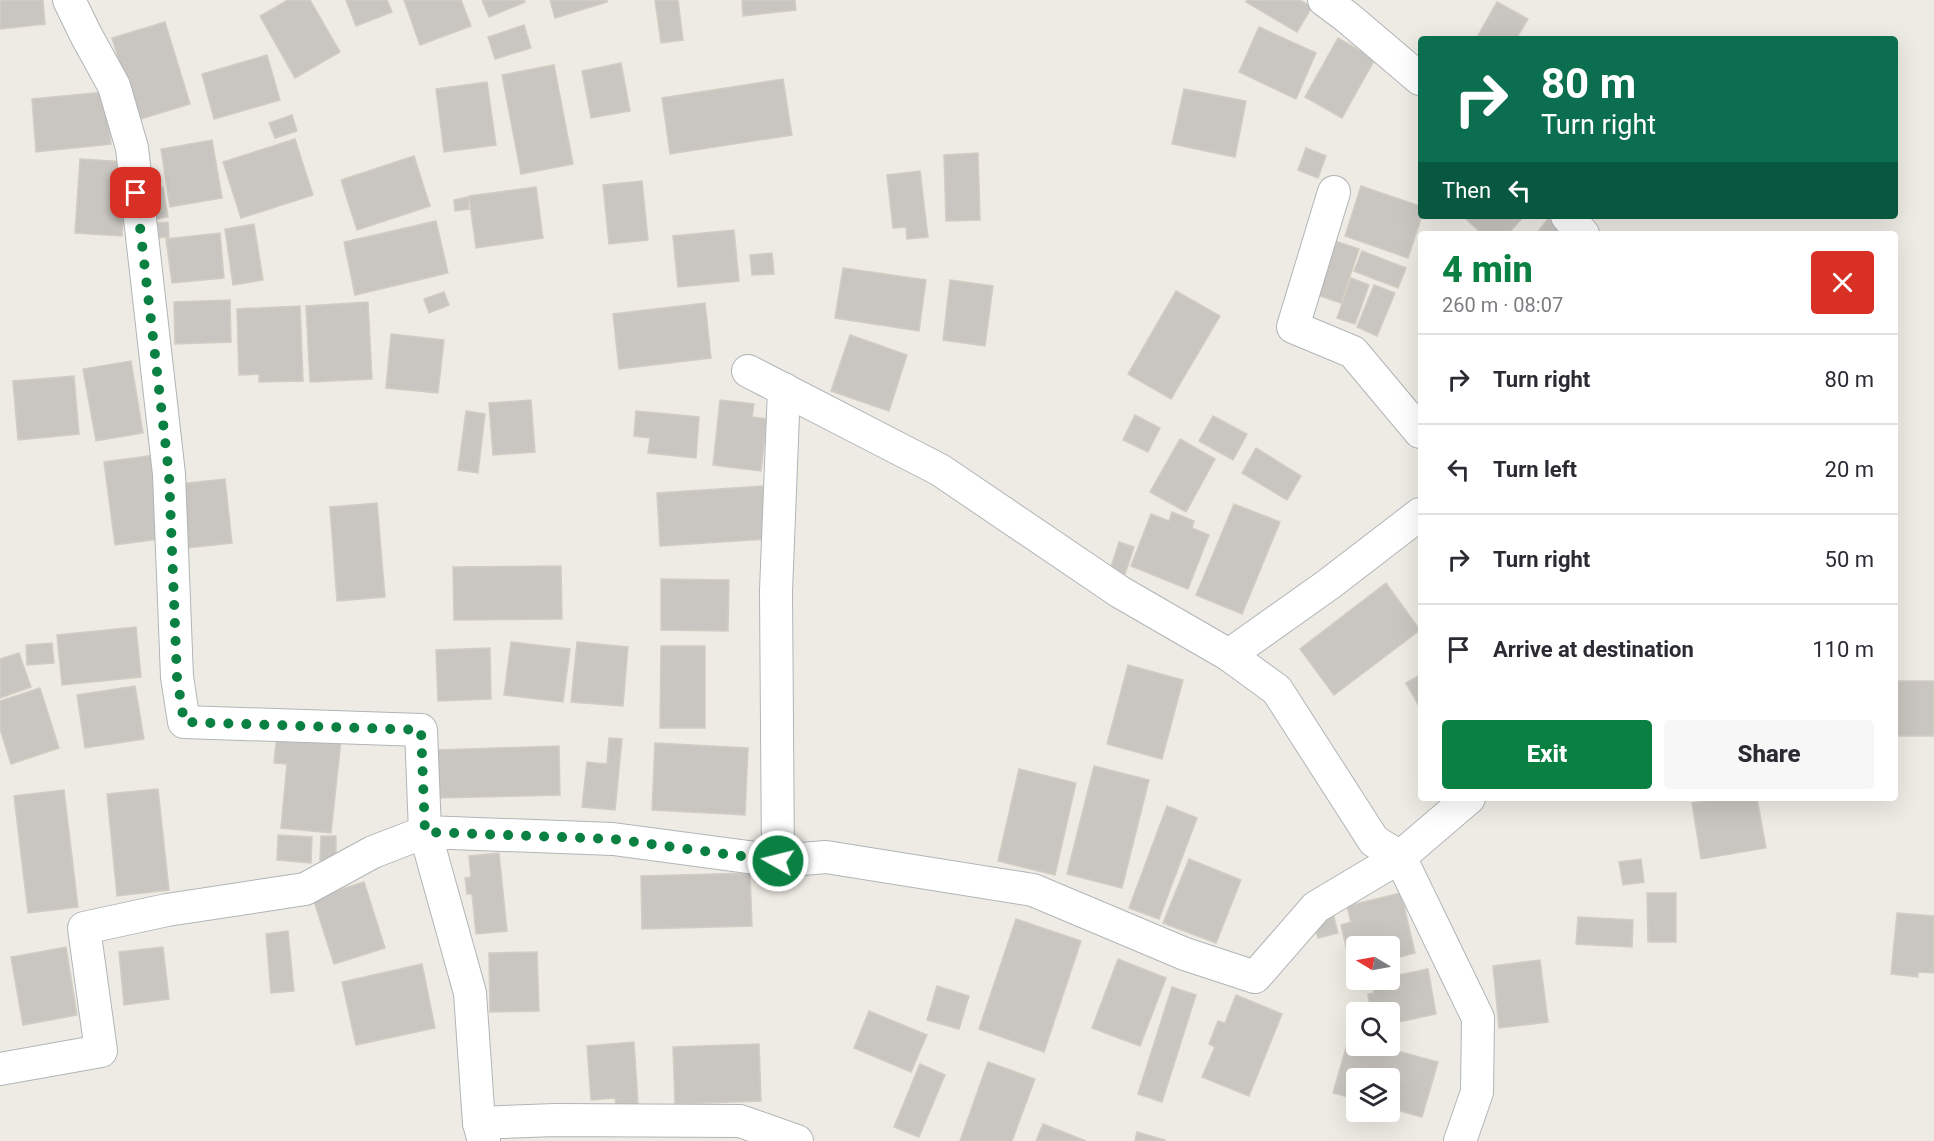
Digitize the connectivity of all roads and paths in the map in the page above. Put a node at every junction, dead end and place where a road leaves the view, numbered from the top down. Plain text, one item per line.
1 (69, 0) edge
2 (1324, 0) edge
3 (1418, 77) edge
4 (1334, 192) dead end
5 (1570, 219) edge
6 (1580, 231) edge
7 (748, 371) dead end
8 (784, 389) junction
9 (1418, 430) edge
10 (1418, 516) edge
11 (1229, 655) junction
12 (1465, 801) edge
13 (425, 832) junction
14 (1400, 857) junction
15 (778, 861) junction
16 (0, 1069) edge
17 (481, 1132) edge
18 (797, 1141) edge
19 (1460, 1141) edge

1 - 13 street
2 - 3 street
4 - 9 street
5 - 6 street
7 - 8 street
8 - 11 street
8 - 15 street
10 - 11 street
11 - 14 street
12 - 14 street
13 - 15 street
13 - 16 street
13 - 17 street
14 - 15 street
14 - 19 street
17 - 18 street

